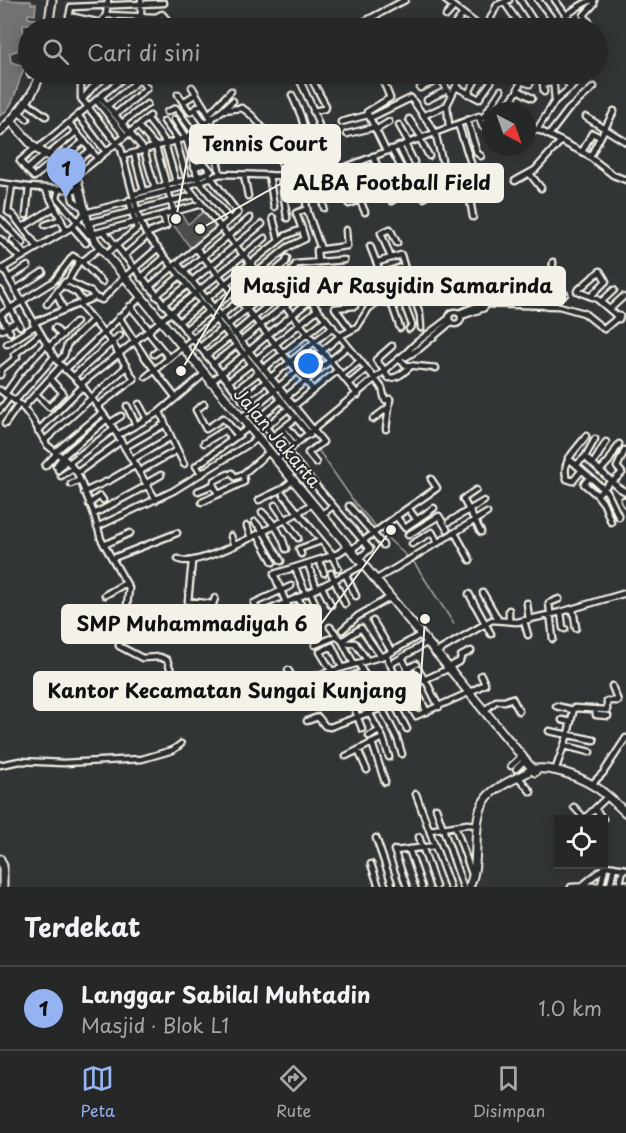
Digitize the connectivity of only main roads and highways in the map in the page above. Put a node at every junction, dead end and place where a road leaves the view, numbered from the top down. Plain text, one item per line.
1 (52, 0) edge
2 (49, 18) edge
3 (37, 84) edge
4 (8, 120) junction
5 (0, 132) edge
6 (56, 161) junction
7 (77, 190) junction
8 (90, 235) junction
9 (124, 277) junction
10 (161, 322) junction
11 (182, 348) junction
12 (211, 382) junction
13 (241, 418) junction
14 (277, 461) junction
15 (293, 480) junction
16 (314, 505) junction
17 (348, 546) junction
18 (415, 628) junction
19 (436, 653) junction
20 (533, 771) junction
21 (569, 777) junction
22 (592, 786) junction
23 (626, 815) edge
24 (0, 859) edge
25 (468, 885) edge
26 (3, 887) edge

1 - 2 main road
3 - 4 main road
4 - 5 main road
4 - 6 main road, Jalan Jakarta
6 - 7 main road, Jalan Jakarta
6 - 7 main road, Jalan Jakarta
7 - 8 main road, Jalan Jakarta
8 - 9 main road, Jalan Jakarta
8 - 9 main road, Jalan Jakarta
9 - 10 main road, Jalan Jakarta
9 - 10 main road, Jalan Jakarta
10 - 11 main road, Jalan Jakarta
11 - 12 main road, Jalan Jakarta
11 - 12 main road, Jalan Jakarta
12 - 13 main road, Jalan Jakarta
13 - 14 main road, Jalan Jakarta
13 - 14 main road, Jalan Jakarta
14 - 15 main road, Jalan Jakarta
14 - 15 main road, Jalan Jakarta
15 - 16 main road, Jalan Jakarta
15 - 16 main road, Jalan Jakarta
16 - 17 main road, Jalan Jakarta
16 - 17 main road, Jalan Jakarta
17 - 18 main road, Jalan Jakarta
17 - 18 main road, Jalan Jakarta
18 - 19 main road, Jalan Jakarta
18 - 19 main road, Jalan Jakarta
19 - 20 main road, Jalan Jakarta
20 - 21 main road
20 - 21 main road
20 - 25 main road
20 - 25 main road
21 - 22 main road
22 - 23 main road
22 - 23 main road
24 - 26 main road

